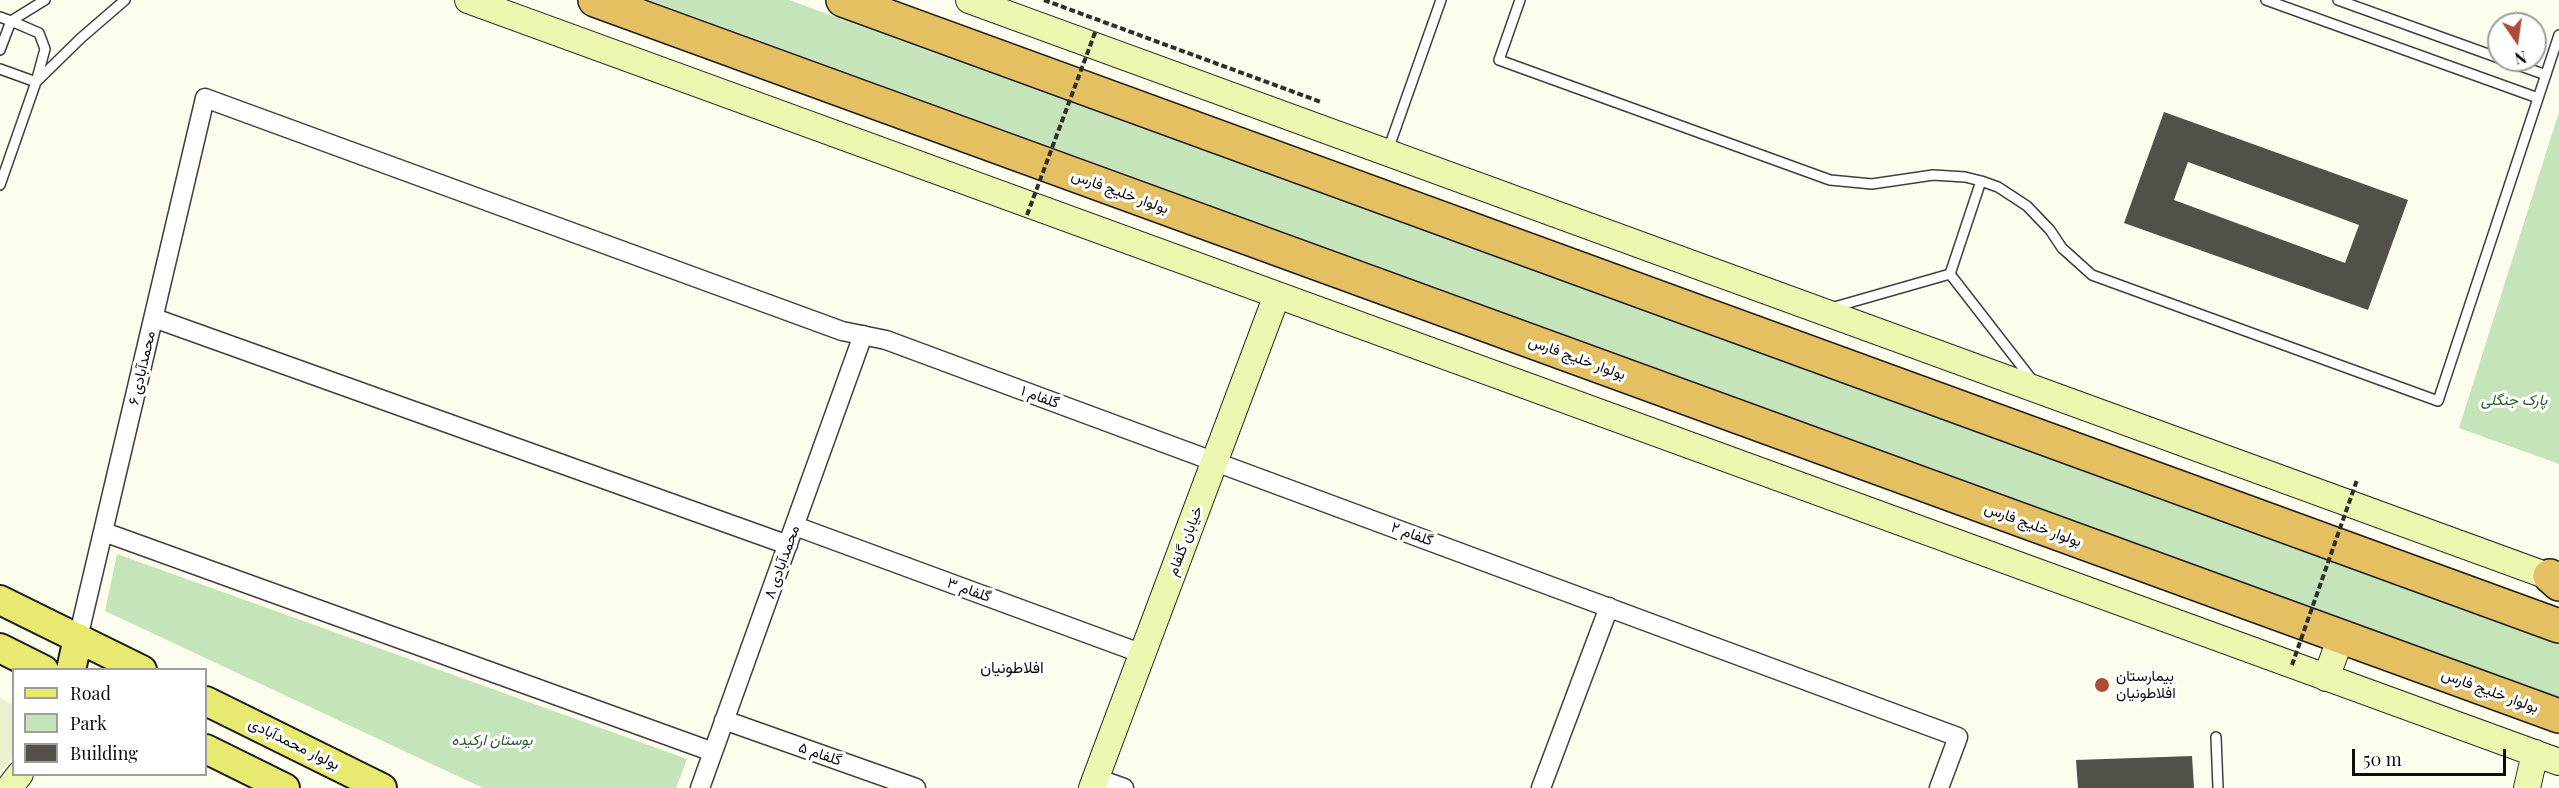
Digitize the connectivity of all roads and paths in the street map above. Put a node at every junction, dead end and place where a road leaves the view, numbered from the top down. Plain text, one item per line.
1 (45, 0) edge
2 (125, 0) edge
3 (468, 0) edge
4 (595, 0) edge
5 (843, 0) edge
6 (969, 0) edge
7 (1441, 0) edge
8 (1520, 0) edge
9 (2266, 0) edge
10 (2338, 0) edge
11 (0, 17) edge
12 (11, 21) junction
13 (1096, 30) dead end
14 (2559, 35) edge
15 (0, 50) edge
16 (2487, 54) edge
17 (0, 69) edge
18 (2538, 72) edge
19 (2546, 75) junction
20 (36, 82) junction
21 (206, 98) joint
22 (2538, 98) junction
23 (1387, 152) junction
24 (1981, 181) junction
25 (0, 185) edge
26 (1027, 215) dead end
27 (1950, 274) junction
28 (1277, 295) junction
29 (1821, 310) junction
30 (154, 318) junction
31 (863, 335) junction
32 (2039, 390) junction
33 (1215, 462) junction
34 (2357, 480) dead end
35 (795, 526) junction
36 (104, 532) junction
37 (788, 545) junction
38 (2556, 580) edge
39 (0, 600) edge
40 (1609, 607) junction
41 (2559, 626) edge
42 (2341, 637) junction
43 (78, 638) junction
44 (0, 648) edge
45 (1143, 654) junction
46 (2292, 665) junction
47 (42, 668) edge
48 (71, 668) edge
49 (140, 668) edge
50 (2326, 678) junction
51 (207, 701) edge
52 (2559, 716) edge
53 (724, 720) junction
54 (2216, 738) dead end
55 (207, 749) edge
56 (713, 752) junction
57 (2535, 753) junction
58 (2559, 762) edge
59 (18, 776) edge
60 (1094, 783) edge
61 (9, 788) edge
62 (285, 788) edge
63 (382, 788) edge
64 (700, 788) edge
65 (916, 788) edge
66 (1124, 788) edge
67 (1541, 788) edge
68 (1939, 788) edge
69 (2218, 788) edge
70 (2527, 788) edge

1 - 12 lane
2 - 20 lane
3 - 28 street
4 - 42 highway, بولوار خلیج فارس
5 - 41 highway
6 - 23 street
7 - 23 lane
8 - 24 lane
9 - 22 lane
10 - 16 lane
11 - 12 lane
12 - 15 lane
12 - 20 lane
13 - 26 path, bridge
14 - 19 lane
17 - 20 lane
18 - 19 lane
19 - 22 lane
20 - 25 lane
21 - 30 street, محمدآبادی ۶
21 - 31 street, گلفام ۱
22 - 24 lane
23 - 29 street
24 - 27 lane
27 - 29 lane
27 - 32 lane
28 - 33 street, خیابان گلفام
28 - 46 street
29 - 32 street
30 - 36 street, محمدآبادی ۶
30 - 37 street
31 - 33 street, گلفام ۱
31 - 35 street, محمدآبادی ۸
32 - 38 street
33 - 40 street, گلفام ۲
33 - 45 street, خیابان گلفام
34 - 46 path, bridge
35 - 37 street, محمدآبادی ۸
35 - 45 street, گلفام ۳
36 - 43 street, محمدآبادی ۶
36 - 56 street
37 - 53 street, محمدآبادی ۸
39 - 43 main road
40 - 67 street
40 - 68 street, گلفام ۲
42 - 50 street
42 - 52 highway, بولوار خلیج فارس
43 - 48 main road
43 - 49 main road
44 - 47 main road
45 - 60 street, خیابان گلفام
46 - 50 street
50 - 57 street
51 - 63 main road, بولوار محمدآبادی
53 - 56 street, محمدآبادی ۸
53 - 65 street, گلفام ۵
54 - 69 lane
55 - 62 main road
56 - 64 street, محمدآبادی ۸
57 - 58 street
57 - 70 street
59 - 61 street
60 - 66 street

